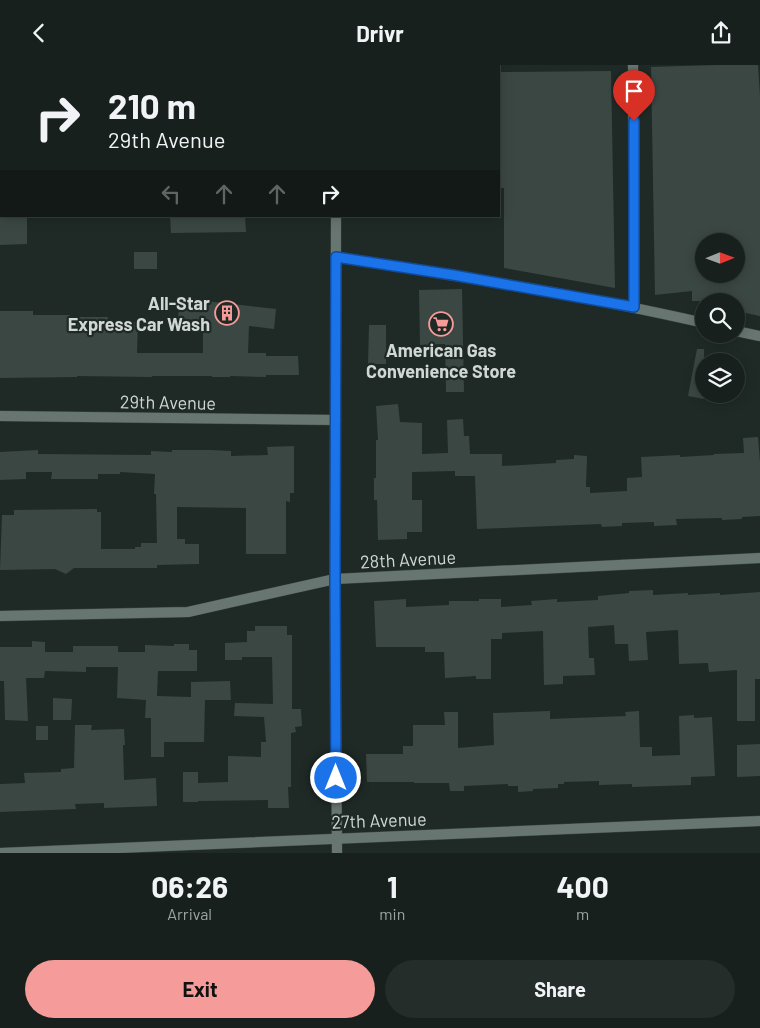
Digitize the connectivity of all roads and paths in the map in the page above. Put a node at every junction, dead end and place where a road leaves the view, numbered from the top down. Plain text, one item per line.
1 (633, 65) edge
2 (336, 217) edge
3 (336, 257) junction
4 (634, 307) junction
5 (695, 321) edge
6 (745, 333) edge
7 (760, 336) edge
8 (0, 416) edge
9 (336, 420) junction
10 (760, 558) edge
11 (335, 579) junction
12 (0, 616) edge
13 (760, 821) edge
14 (336, 838) junction
15 (0, 853) edge
16 (336, 853) edge

1 - 4 street
2 - 3 street
3 - 4 street
3 - 9 street
4 - 5 street
6 - 7 street
8 - 9 street, 29th Avenue
9 - 11 street
10 - 11 street, 28th Avenue
11 - 12 street, 28th Avenue
11 - 14 street
13 - 14 street, 27th Avenue
14 - 15 street, 27th Avenue
14 - 16 street

